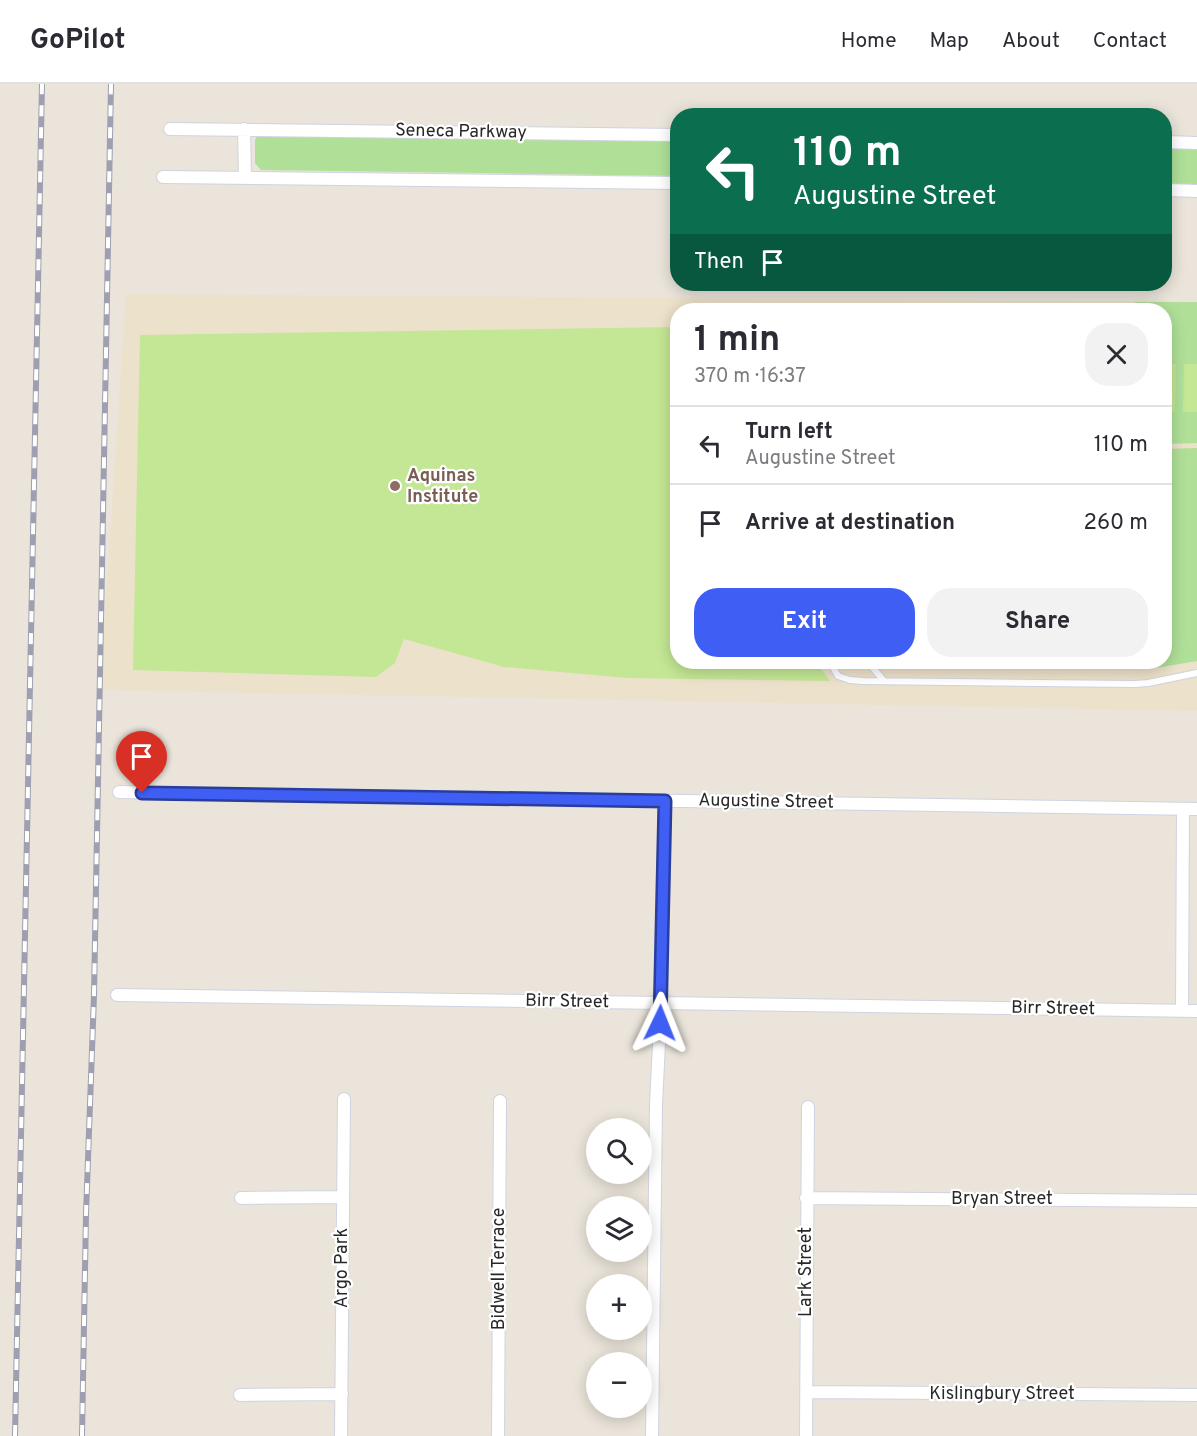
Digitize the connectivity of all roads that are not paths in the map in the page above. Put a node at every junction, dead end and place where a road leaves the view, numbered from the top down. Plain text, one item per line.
1 (170, 129) dead end
2 (244, 129) junction
3 (670, 135) edge
4 (1172, 142) edge
5 (1197, 142) edge
6 (163, 177) dead end
7 (244, 177) junction
8 (670, 183) edge
9 (1172, 190) edge
10 (1197, 191) edge
11 (834, 669) edge
12 (874, 669) edge
13 (1197, 673) edge
14 (884, 681) junction
15 (119, 792) dead end
16 (665, 801) junction
17 (1183, 808) junction
18 (1197, 809) edge
19 (117, 995) dead end
20 (661, 1003) junction
21 (1182, 1011) junction
22 (1197, 1011) edge
23 (344, 1099) dead end
24 (500, 1101) dead end
25 (808, 1107) dead end
26 (343, 1197) junction
27 (241, 1198) dead end
28 (806, 1198) junction
29 (1197, 1201) edge
30 (807, 1392) junction
31 (342, 1394) junction
32 (240, 1395) dead end
33 (1197, 1395) edge
34 (341, 1436) edge
35 (498, 1436) edge
36 (652, 1436) edge
37 (806, 1436) edge

1 - 2 street, Seneca Parkway
2 - 3 street, Seneca Parkway
2 - 7 street
4 - 5 street
6 - 7 street
7 - 8 street
9 - 10 street
11 - 14 lane
12 - 14 lane
13 - 14 lane
15 - 16 street, Augustine Street
16 - 17 street, Augustine Street
16 - 20 street
17 - 18 street, Augustine Street
17 - 21 street
19 - 20 street, Birr Street
20 - 21 street, Birr Street
20 - 36 street
21 - 22 street, Birr Street
23 - 26 street, Argo Park
24 - 35 street, Bidwell Terrace
25 - 28 street, Lark Street
26 - 27 street
26 - 31 street, Argo Park
28 - 29 street, Bryan Street
28 - 30 street, Lark Street
30 - 33 street, Kislingbury Street
30 - 37 street, Lark Street
31 - 32 street
31 - 34 street, Argo Park

